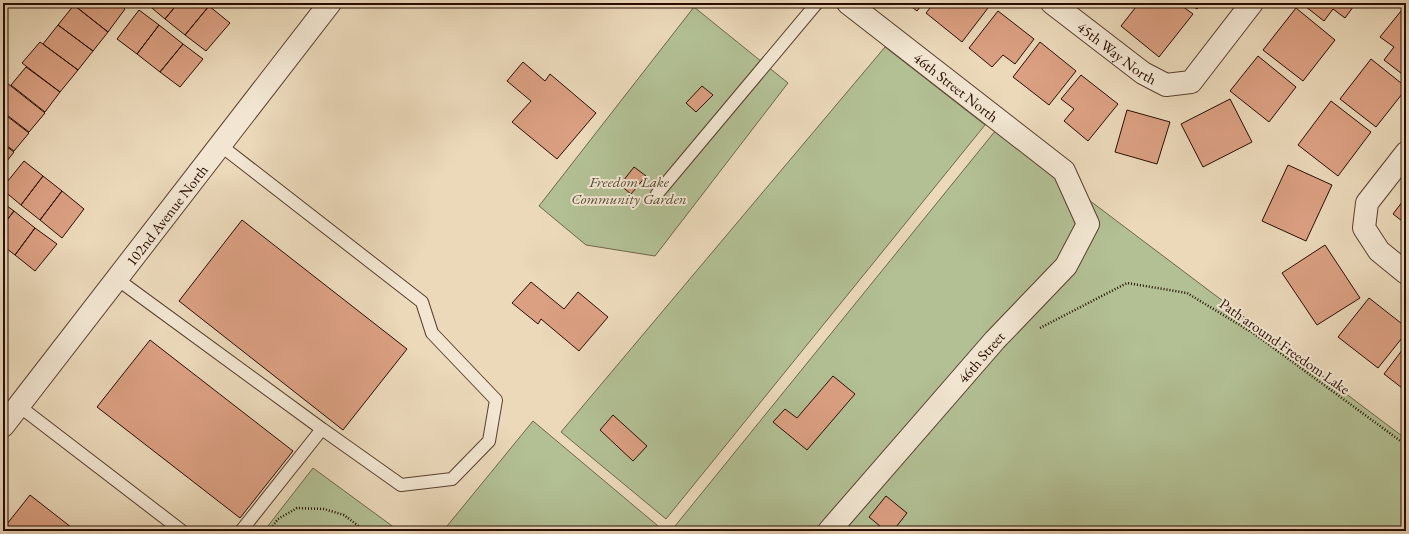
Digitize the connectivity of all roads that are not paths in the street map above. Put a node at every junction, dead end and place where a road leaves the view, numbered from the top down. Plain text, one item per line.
1 (330, 3) edge
2 (817, 3) edge
3 (848, 3) edge
4 (1052, 3) edge
5 (1252, 3) edge
6 (220, 145) junction
7 (1406, 153) edge
8 (1064, 171) joint
9 (657, 194) dead end
10 (1406, 273) edge
11 (117, 279) junction
12 (19, 406) junction
13 (3, 426) edge
14 (322, 429) junction
15 (182, 531) edge
16 (241, 531) edge
17 (829, 531) edge

1 - 6 street, 102nd Avenue North
2 - 9 lane
3 - 8 street, 46th Street North
4 - 5 street, 45th Way North
6 - 11 street, 102nd Avenue North
6 - 14 lane
7 - 10 street
8 - 17 street, 46th Street
11 - 12 street, 102nd Avenue North
11 - 14 lane
12 - 13 street, 102nd Avenue North
12 - 15 lane
14 - 16 lane

